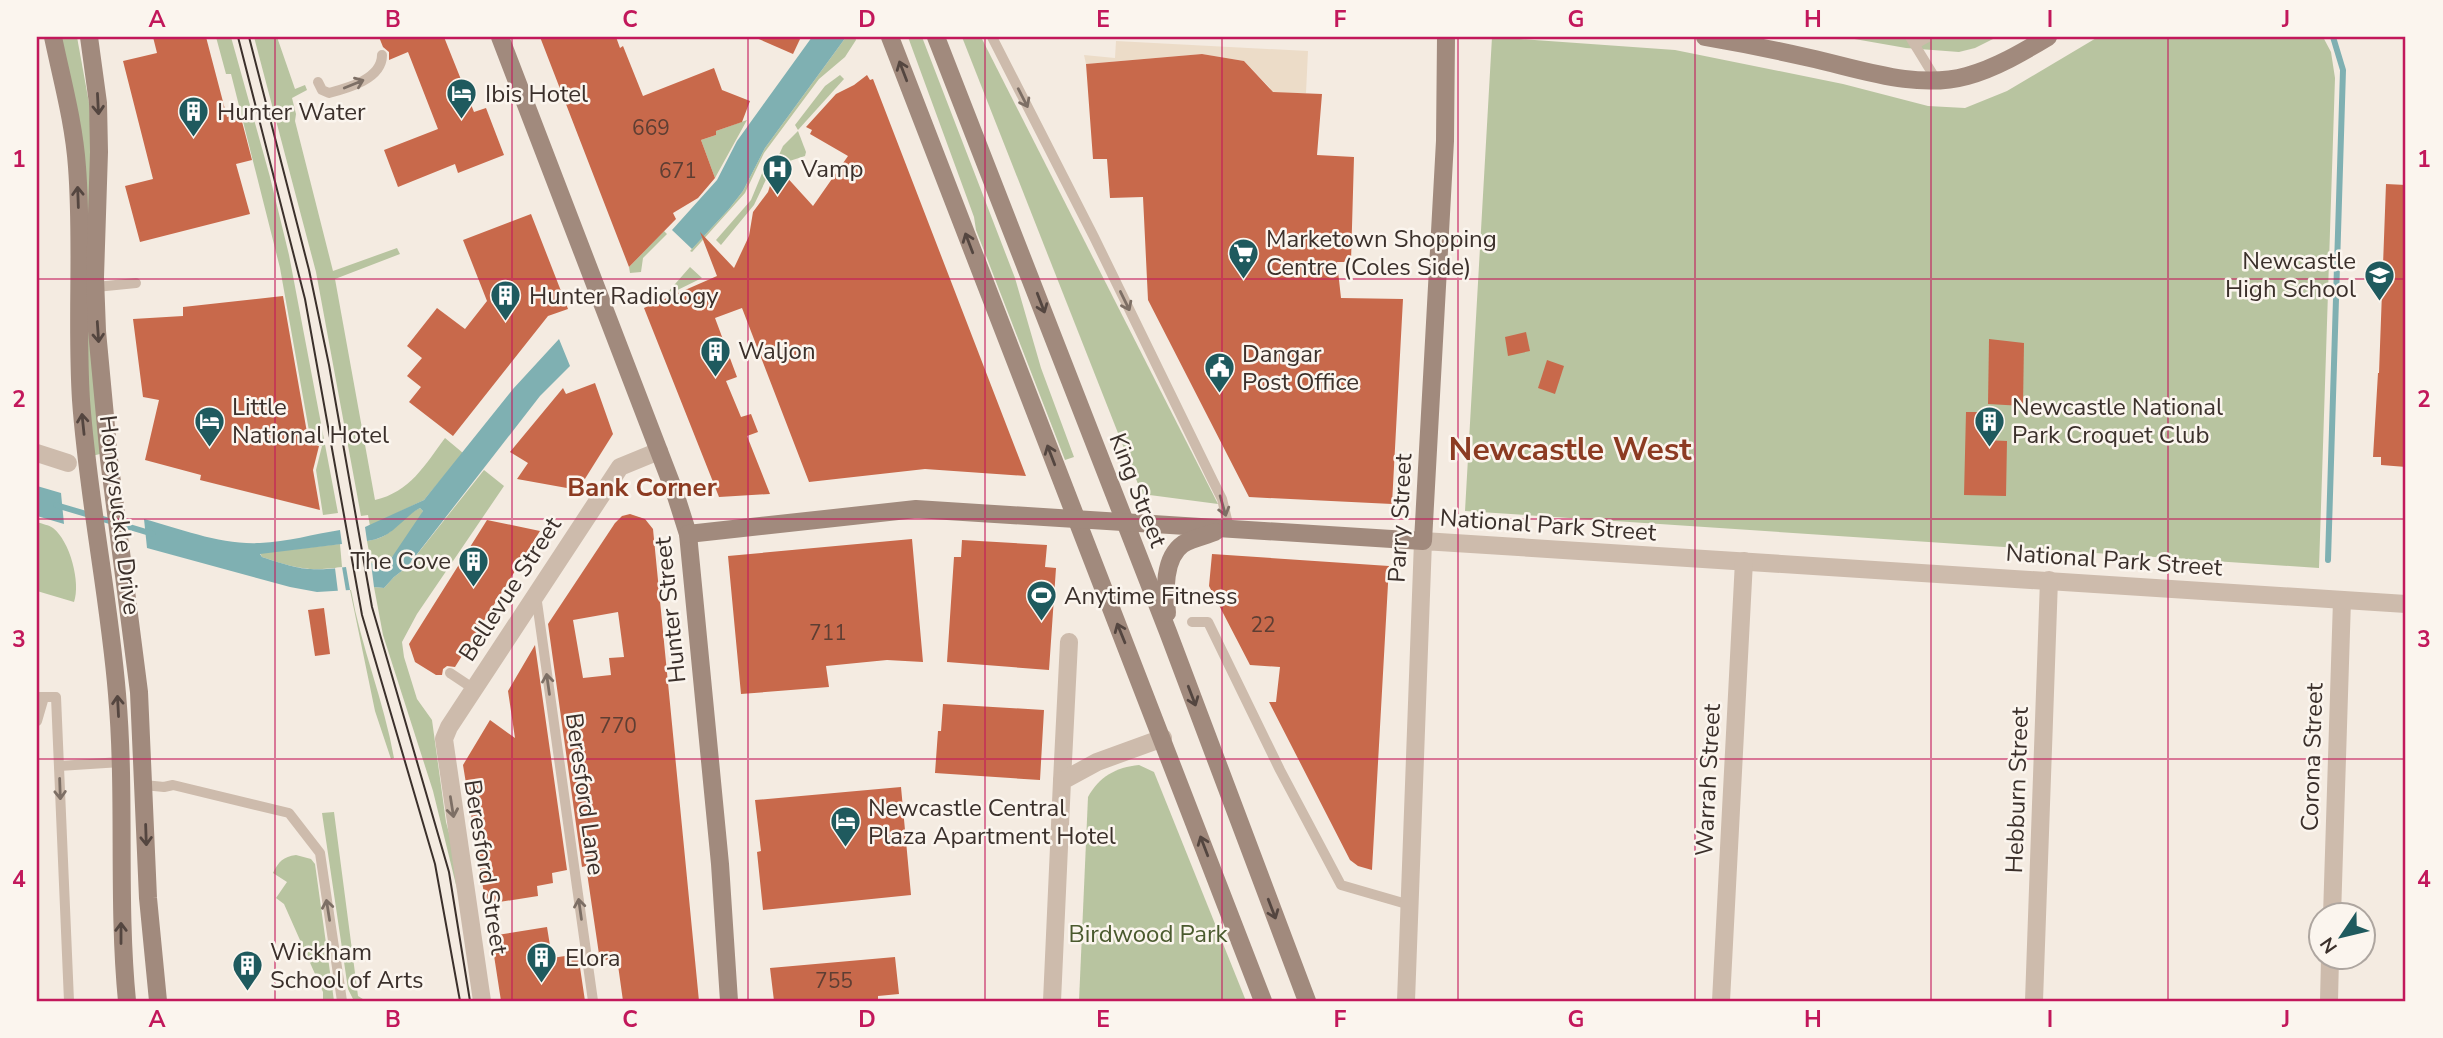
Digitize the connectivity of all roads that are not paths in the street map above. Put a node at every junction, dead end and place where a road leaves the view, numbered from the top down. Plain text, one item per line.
1 (53, 37) edge
2 (89, 37) edge
3 (500, 37) edge
4 (890, 37) edge
5 (936, 37) edge
6 (992, 37) edge
7 (1446, 37) edge
8 (1705, 37) edge
9 (1928, 37) edge
10 (2048, 37) edge
11 (1913, 41) edge
12 (382, 55) dead end
13 (1937, 81) junction
14 (318, 82) dead end
15 (135, 283) dead end
16 (96, 287) junction
17 (659, 451) junction
18 (37, 453) edge
19 (68, 463) dead end
20 (1075, 519) junction
21 (1124, 522) junction
22 (1229, 528) junction
23 (688, 534) junction
24 (1423, 541) junction
25 (1744, 561) junction
26 (2049, 580) junction
27 (536, 593) junction
28 (2342, 600) junction
29 (2406, 604) edge
30 (1192, 622) dead end
31 (1168, 632) junction
32 (1069, 642) dead end
33 (450, 673) dead end
34 (474, 689) junction
35 (41, 697) edge
36 (37, 721) edge
37 (1163, 738) junction
38 (444, 739) joint
39 (121, 762) junction
40 (59, 765) junction
41 (1062, 781) junction
42 (144, 785) junction
43 (2332, 902) edge
44 (1409, 905) junction
45 (2330, 972) edge
46 (1300, 982) junction
47 (69, 1001) edge
48 (127, 1001) edge
49 (158, 1001) edge
50 (342, 1001) edge
51 (482, 1001) edge
52 (593, 1001) edge
53 (729, 1001) edge
54 (1052, 1001) edge
55 (1263, 1001) edge
56 (1307, 1001) edge
57 (1314, 1001) edge
58 (1406, 1001) edge
59 (1721, 1001) edge
60 (2034, 1001) edge
61 (2329, 1001) edge

39 -> 1 main road, Honeysuckle Drive
2 -> 16 main road, Honeysuckle Drive
3 - 17 main road, Hunter Street
20 -> 4 main road
5 -> 21 main road, King Street
6 -> 22 lane
7 - 24 main road, Parry Street
8 - 13 main road
9 - 11 lane
10 - 13 main road
11 - 13 lane
14 -> 12 lane
15 - 16 lane
16 -> 42 main road, Honeysuckle Drive
17 - 23 main road, Hunter Street
17 - 27 street, Bellevue Street
18 - 19 street
20 - 21 main road, National Park Street
20 - 23 main road, National Park Street
37 -> 20 main road
21 - 22 main road, National Park Street
21 - 31 main road, King Street
22 - 24 main road, National Park Street
22 - 31 main road
23 - 53 main road, Hunter Street
24 - 25 street, National Park Street
24 - 44 street, Parry Street
25 - 26 street, National Park Street
25 - 59 street, Warrah Street
26 - 28 street, National Park Street
26 - 60 street, Hebburn Street
27 - 34 street, Bellevue Street
52 -> 27 lane, Beresford Lane
28 - 29 street, National Park Street
28 - 43 street, Corona Street
30 - 44 lane
31 -> 46 main road, King Street
32 - 41 street
33 - 34 lane
34 - 38 street, Bellevue Street
35 - 36 lane
35 - 40 lane
37 - 41 street
55 -> 37 main road
38 -> 51 street, Beresford Street
39 - 40 lane
48 -> 39 main road, Honeysuckle Drive
40 -> 47 lane
41 - 54 street
42 -> 49 main road, Honeysuckle Drive
50 -> 42 lane
44 - 58 street, Parry Street
45 - 61 street
46 - 56 main road, King Street
46 - 57 main road

